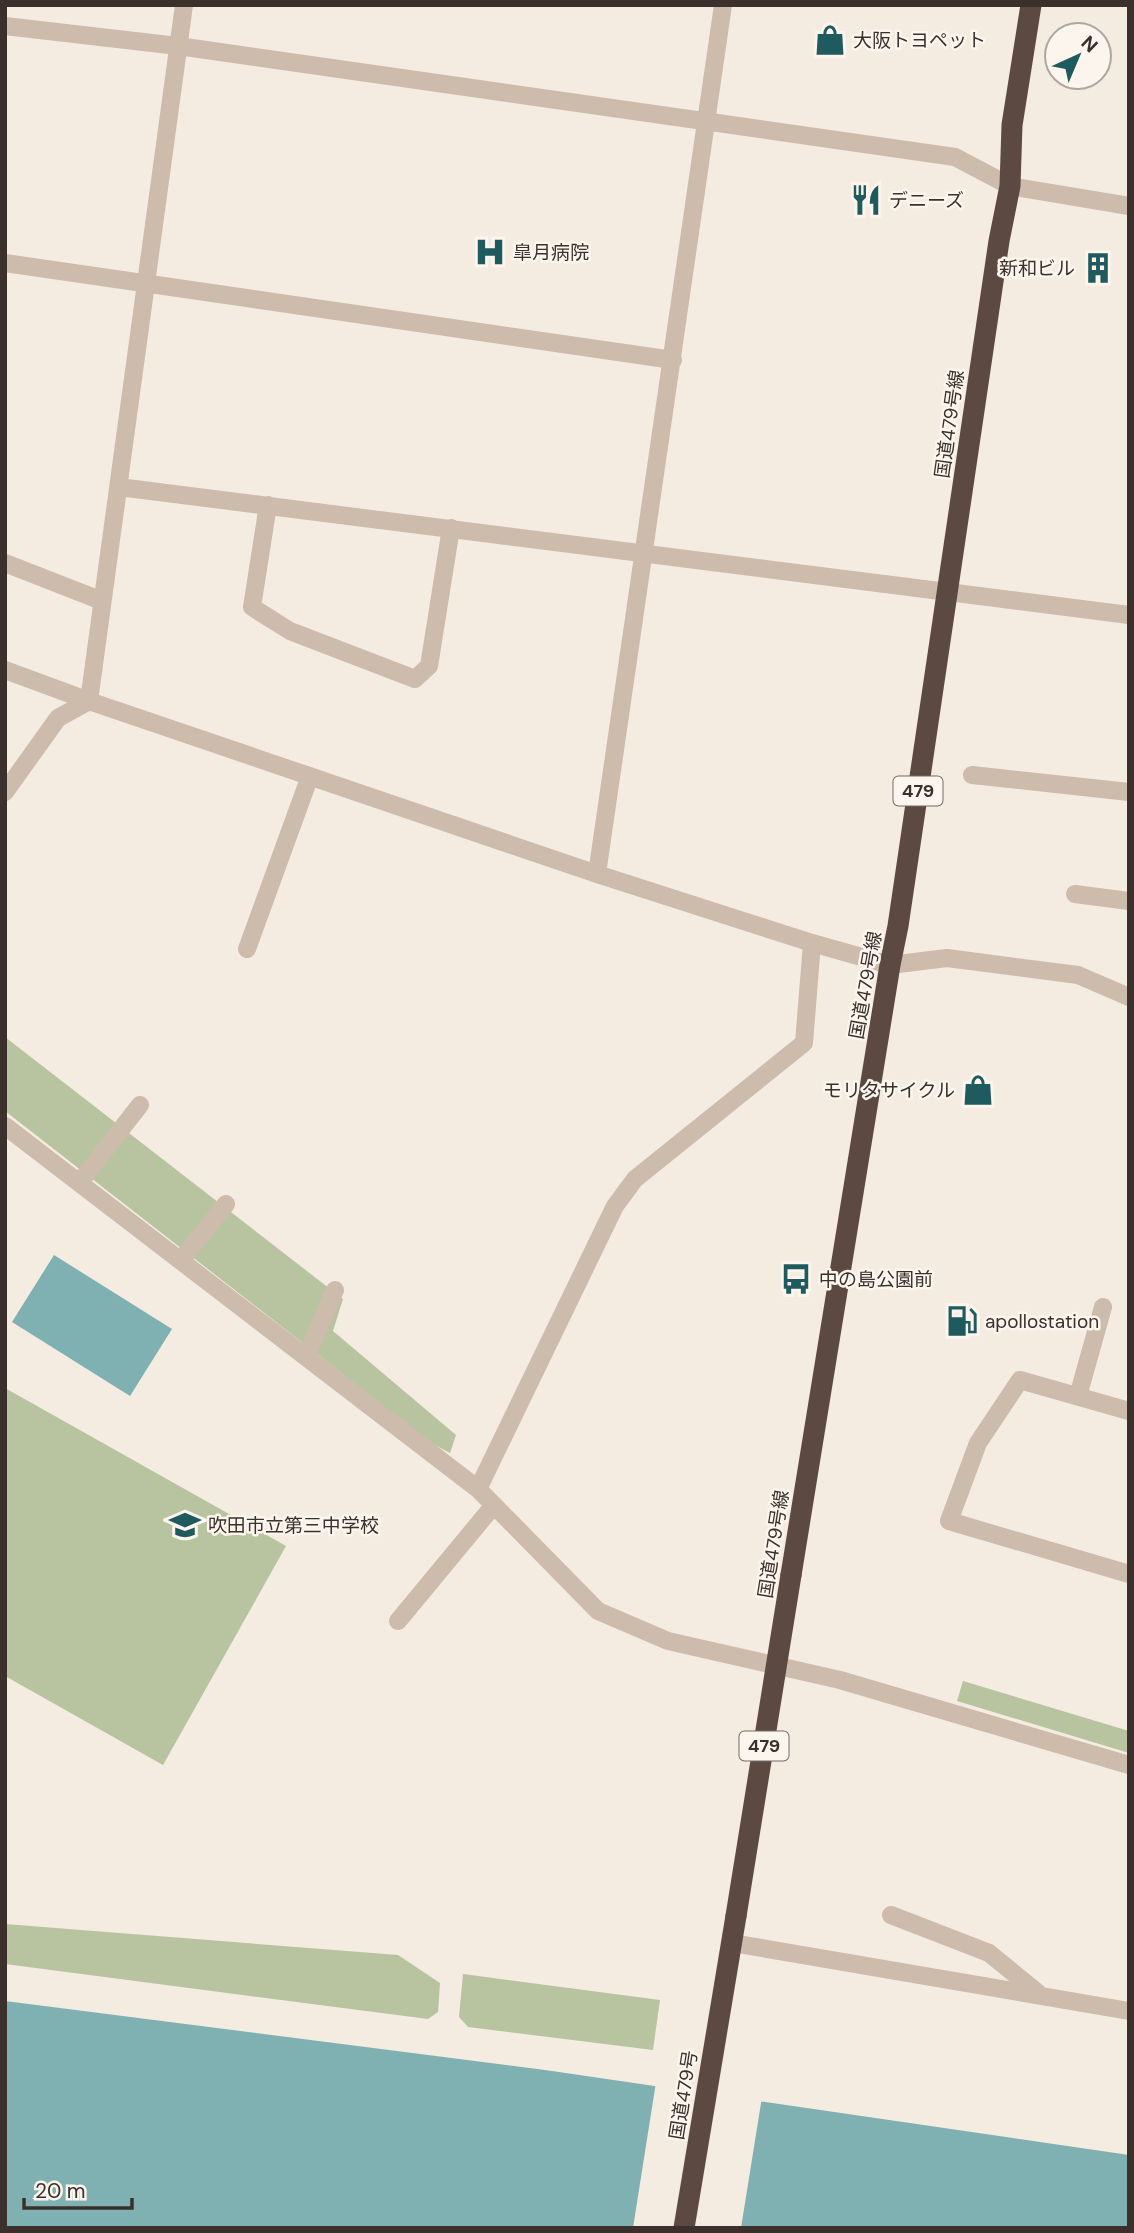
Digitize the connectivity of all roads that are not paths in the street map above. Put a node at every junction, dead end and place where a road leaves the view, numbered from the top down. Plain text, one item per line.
1 (184, 5) edge
2 (723, 5) edge
3 (1031, 5) edge
4 (5, 26) edge
5 (178, 46) junction
6 (707, 123) junction
7 (1010, 186) junction
8 (1129, 206) edge
9 (5, 263) edge
10 (147, 283) junction
11 (673, 360) junction
12 (119, 487) junction
13 (268, 505) junction
14 (451, 528) junction
15 (645, 552) junction
16 (5, 564) edge
17 (947, 592) junction
18 (102, 601) junction
19 (1129, 615) edge
20 (5, 670) edge
21 (89, 701) junction
22 (972, 775) dead end
23 (310, 776) junction
24 (5, 792) edge
25 (1129, 792) edge
26 (597, 874) junction
27 (1075, 894) dead end
28 (1129, 901) edge
29 (812, 943) junction
30 (247, 949) dead end
31 (890, 965) junction
32 (1129, 997) edge
33 (140, 1105) dead end
34 (5, 1126) edge
35 (79, 1183) junction
36 (226, 1204) dead end
37 (181, 1261) junction
38 (335, 1290) dead end
39 (1103, 1307) dead end
40 (306, 1357) junction
41 (1078, 1396) junction
42 (1129, 1411) edge
43 (478, 1489) junction
44 (494, 1505) junction
45 (1129, 1574) edge
46 (398, 1621) dead end
47 (1129, 1765) edge
48 (891, 1915) dead end
49 (732, 1943) junction
50 (727, 1970) joint
51 (1038, 1994) junction
52 (1129, 2011) edge
53 (684, 2228) edge

1 - 5 street
2 - 6 street
3 - 7 highway, 国道479号線 / 479
4 - 5 street
5 - 6 street
5 - 10 street
6 - 7 street
6 - 11 street
7 - 8 street
7 - 17 highway, 国道479号線 / 479
9 - 10 street
10 - 11 street
10 - 12 street
11 - 15 street
12 - 13 street
12 - 18 street
13 - 14 street
13 - 14 street
14 - 15 street
15 - 17 street
15 - 26 street
16 - 18 street
17 - 19 street
17 - 31 highway, 国道479号線 / 479
18 - 21 street
20 - 21 street
21 - 23 street
21 - 24 street
22 - 25 street
23 - 26 street
23 - 30 street
26 - 29 street
27 - 28 street
29 - 31 street
29 - 43 street
31 - 32 street
31 - 49 highway, 国道479号線 / 479, bridge
33 - 35 street
34 - 35 street
35 - 37 street
36 - 37 street
37 - 40 street
38 - 40 street
39 - 41 street
40 - 43 street
41 - 42 street
41 - 45 street
43 - 44 street
44 - 46 street
44 - 47 street
48 - 51 street
49 - 50 highway, 国道479号線 / 479
49 - 51 street
50 - 53 highway, 国道479号 / 479
51 - 52 street

